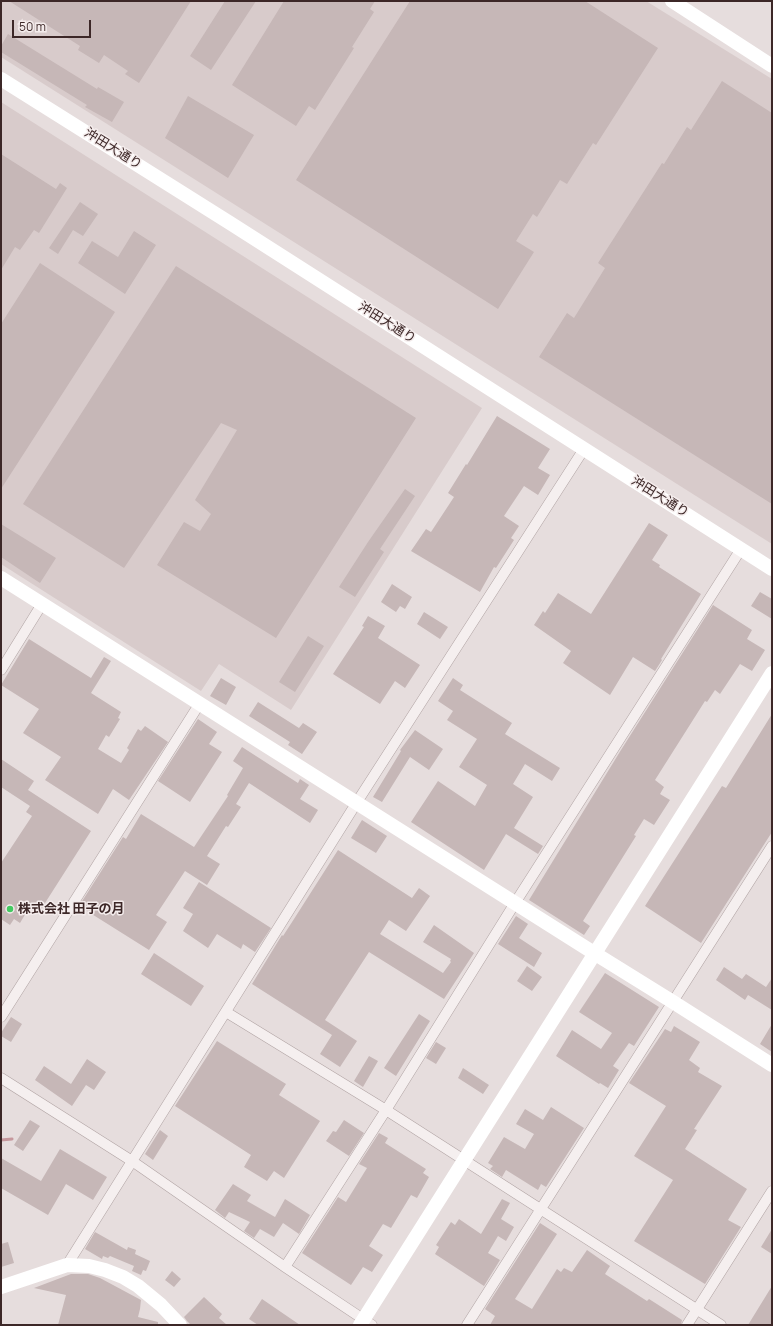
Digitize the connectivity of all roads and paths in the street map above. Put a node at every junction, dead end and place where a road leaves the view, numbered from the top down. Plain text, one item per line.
1 (672, 1) edge
2 (772, 66) edge
3 (1, 79) edge
4 (584, 449) junction
5 (740, 549) junction
6 (772, 569) edge
7 (1, 578) edge
8 (42, 604) junction
9 (1, 670) edge
10 (772, 673) edge
11 (200, 703) junction
12 (357, 802) junction
13 (772, 846) edge
14 (516, 903) junction
15 (594, 953) junction
16 (673, 1002) junction
17 (226, 1012) junction
18 (1, 1017) edge
19 (772, 1065) edge
20 (1, 1078) edge
21 (386, 1110) junction
22 (464, 1160) junction
23 (132, 1161) junction
24 (772, 1191) edge
25 (541, 1209) junction
26 (67, 1265) junction
27 (285, 1267) junction
28 (1, 1287) edge
29 (697, 1310) junction
30 (365, 1323) edge
31 (180, 1325) edge
32 (467, 1325) edge
33 (687, 1325) edge
34 (721, 1325) edge

1 - 2 street
3 - 4 street, 沖田大通り
4 - 5 street, 沖田大通り
4 - 12 street
5 - 6 street, 沖田大通り
5 - 14 street
7 - 8 street
8 - 9 street
8 - 11 street
10 - 15 street
11 - 12 street
11 - 18 street
12 - 14 street
12 - 17 street
13 - 16 street
14 - 15 street
14 - 21 street
15 - 16 street
15 - 22 street
16 - 19 street
16 - 25 street
17 - 21 street
17 - 23 street
20 - 23 street
21 - 22 street
21 - 27 street
22 - 25 street
22 - 30 street
23 - 26 street
23 - 27 street
24 - 29 street
25 - 29 street
25 - 32 street
26 - 28 street
26 - 31 street
27 - 30 street
29 - 33 street
29 - 34 street

